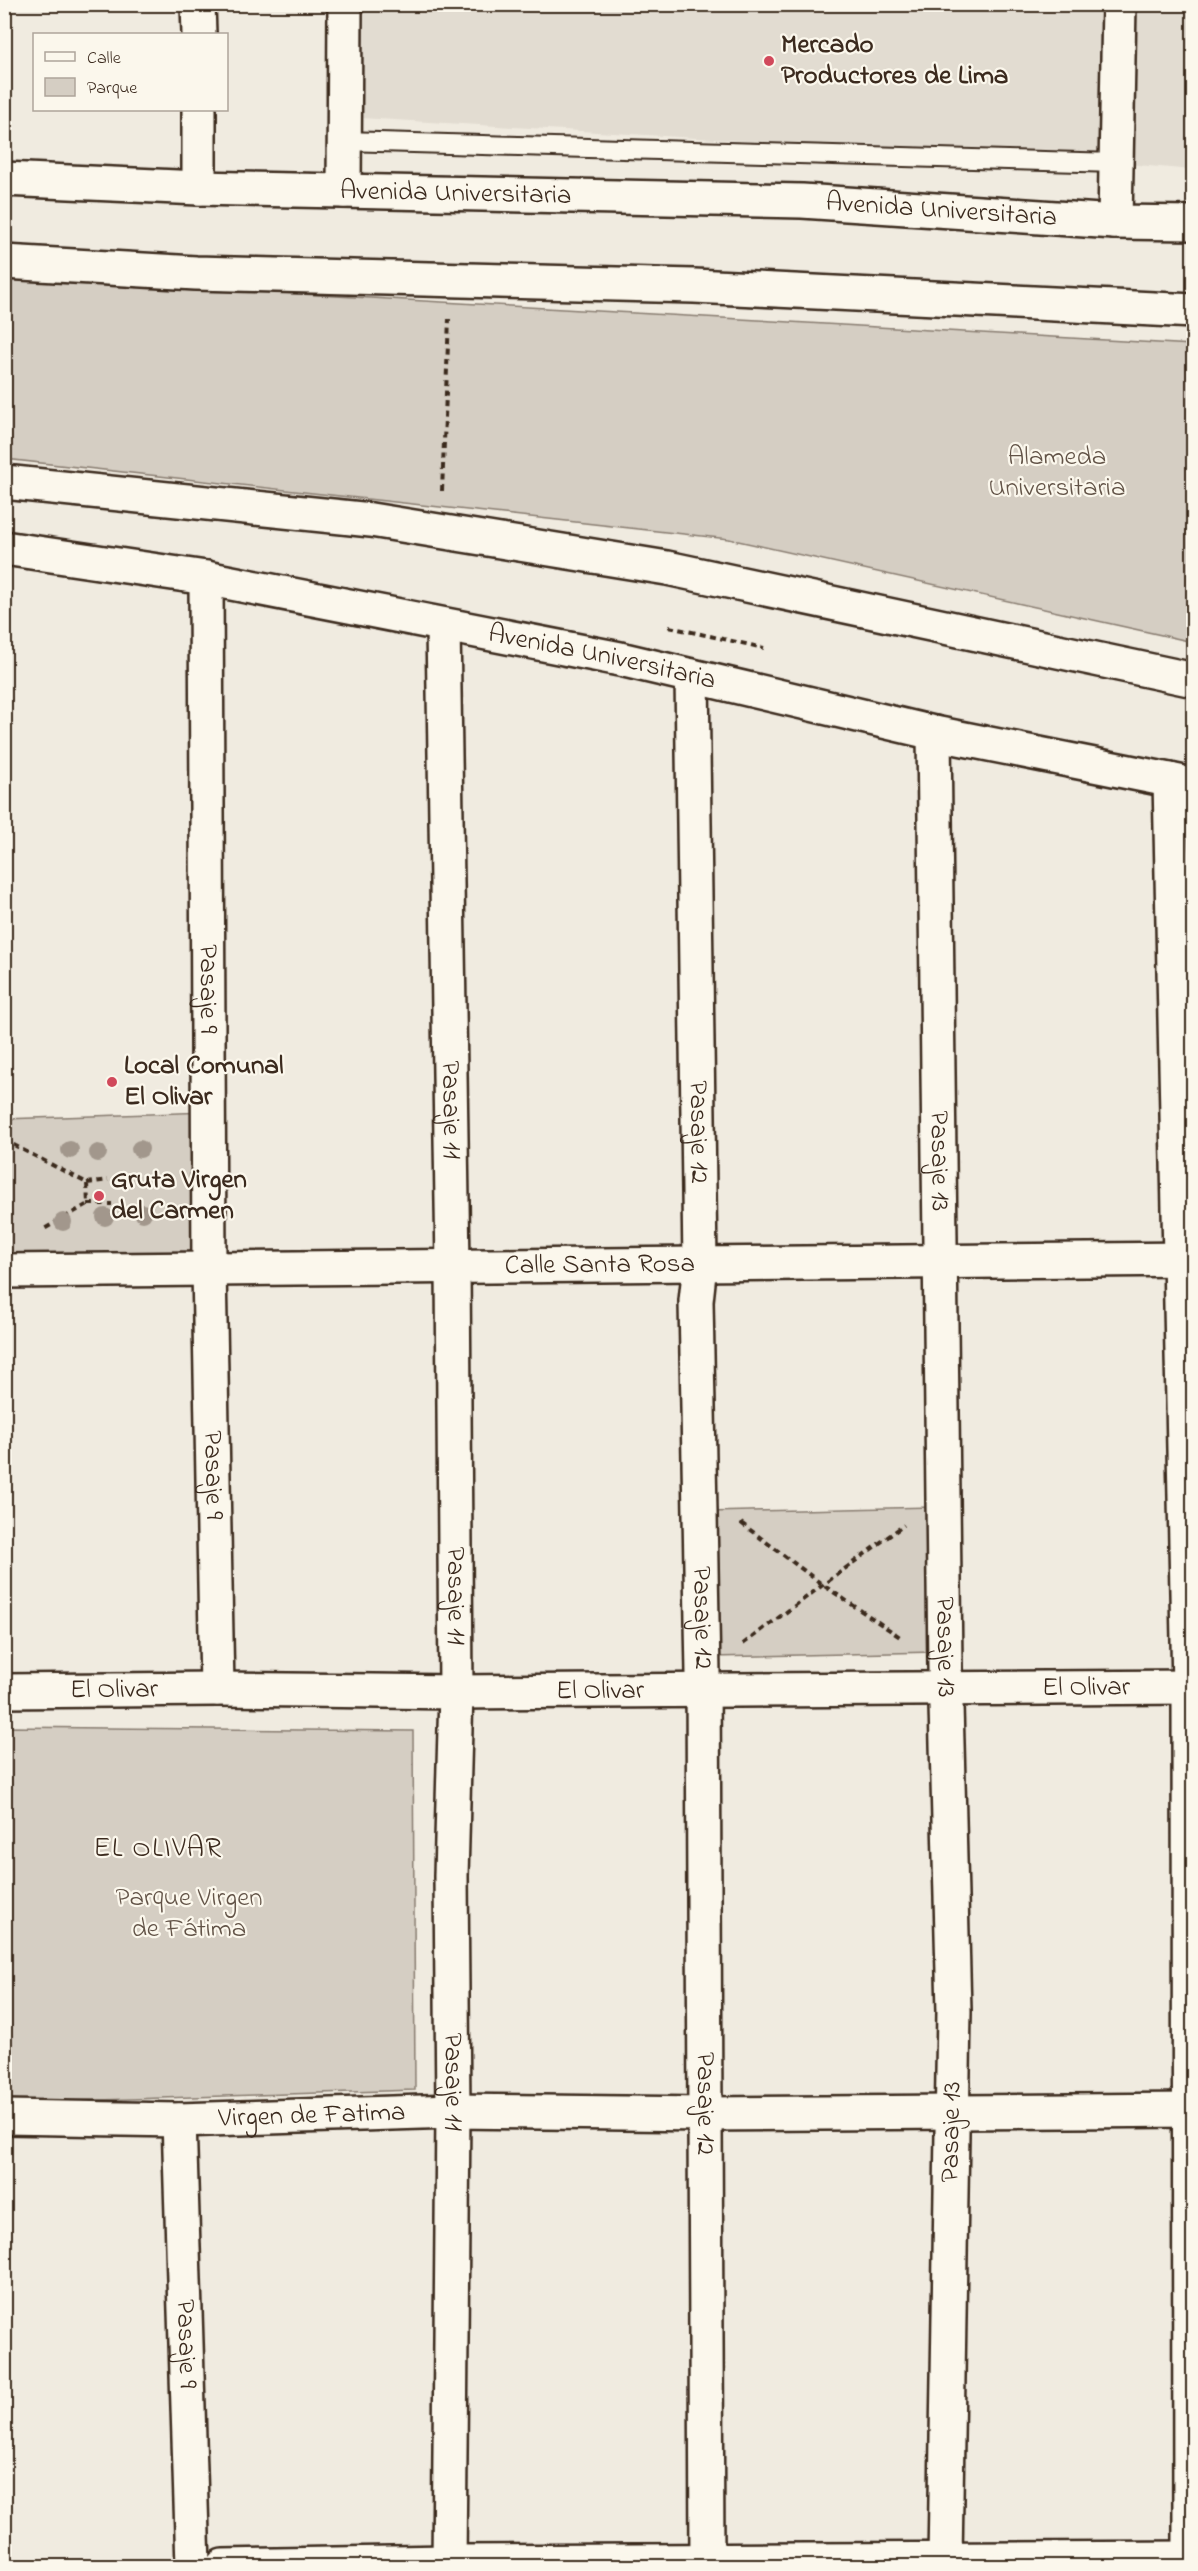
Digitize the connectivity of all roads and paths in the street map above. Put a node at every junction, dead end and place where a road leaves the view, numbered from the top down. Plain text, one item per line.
1 (198, 4) edge
2 (345, 4) edge
3 (1119, 4) edge
4 (199, 33) edge
5 (199, 111) edge
6 (344, 141) junction
7 (1116, 163) junction
8 (4, 178) edge
9 (199, 188) junction
10 (344, 191) junction
11 (1115, 222) junction
12 (1194, 223) edge
13 (4, 262) edge
14 (450, 279) junction
15 (1194, 311) edge
16 (4, 482) edge
17 (441, 531) junction
18 (4, 548) edge
19 (206, 579) junction
20 (443, 627) junction
21 (692, 676) junction
22 (1194, 680) edge
23 (934, 733) junction
24 (1182, 783) edge
25 (4, 1140) edge
26 (108, 1180) dead end
27 (87, 1183) junction
28 (88, 1204) junction
29 (112, 1204) dead end
30 (42, 1230) dead end
31 (1186, 1259) edge
32 (940, 1262) junction
33 (700, 1264) junction
34 (453, 1266) junction
35 (209, 1269) junction
36 (4, 1271) edge
37 (700, 1492) junction
38 (943, 1497) junction
39 (823, 1585) junction
40 (946, 1677) junction
41 (702, 1682) junction
42 (1191, 1687) edge
43 (217, 1689) junction
44 (4, 1691) edge
45 (456, 1692) junction
46 (1191, 2110) edge
47 (453, 2111) junction
48 (953, 2112) junction
49 (705, 2114) junction
50 (4, 2117) edge
51 (179, 2120) junction
52 (1192, 2558) edge
53 (945, 2560) junction
54 (728, 2563) edge
55 (990, 2563) edge
56 (449, 2564) edge
57 (505, 2564) edge
58 (193, 2566) edge
59 (223, 2566) edge

1 - 4 street
2 - 6 street
3 - 7 street
5 - 9 street
6 - 7 lane
6 - 10 street
7 - 11 street
8 - 9 street, Avenida Universitaria
9 - 10 street, Avenida Universitaria
10 - 11 street, Avenida Universitaria
11 - 12 street, Avenida Universitaria
13 - 14 street
14 - 15 street
14 - 17 path
16 - 17 street
17 - 22 street
18 - 19 street, Avenida Universitaria
19 - 20 street, Avenida Universitaria
19 - 35 street, Pasaje 9
20 - 21 street, Avenida Universitaria
20 - 34 street, Pasaje 11
21 - 23 street, Avenida Universitaria
21 - 33 street, Pasaje 12
23 - 24 street, Avenida Universitaria
23 - 32 street, Pasaje 13
24 - 31 street
25 - 27 path
26 - 27 path
27 - 28 path
28 - 29 path
28 - 30 path
31 - 32 street, Calle Santa Rosa
31 - 42 street
32 - 33 street, Calle Santa Rosa
32 - 38 street, Pasaje 13
33 - 34 street, Calle Santa Rosa
33 - 37 street, Pasaje 12
34 - 35 street, Calle Santa Rosa
34 - 45 street, Pasaje 11
35 - 36 street, Calle Santa Rosa
35 - 43 street, Pasaje 9
37 - 39 path
37 - 41 street, Pasaje 12
38 - 39 path
38 - 40 street, Pasaje 13
39 - 40 path
39 - 41 path
40 - 41 street, El Olivar
40 - 42 street, El Olivar
40 - 48 street, Pasaje 13
41 - 45 street, El Olivar
41 - 49 street, Pasaje 12
42 - 46 street
43 - 44 street, El Olivar
43 - 45 street, El Olivar
45 - 47 street, Pasaje 11
46 - 48 street, Virgen de Fatima
46 - 52 street
47 - 49 street, Virgen de Fatima
47 - 51 street, Virgen de Fatima
47 - 56 street, Pasaje 11
48 - 49 street, Virgen de Fatima
48 - 53 street, Pasaje 13
49 - 54 street, Pasaje 12
50 - 51 street, Virgen de Fatima
51 - 58 street, Pasaje 9
52 - 55 street
53 - 54 street
53 - 55 street
54 - 57 street
56 - 57 street
56 - 59 street

